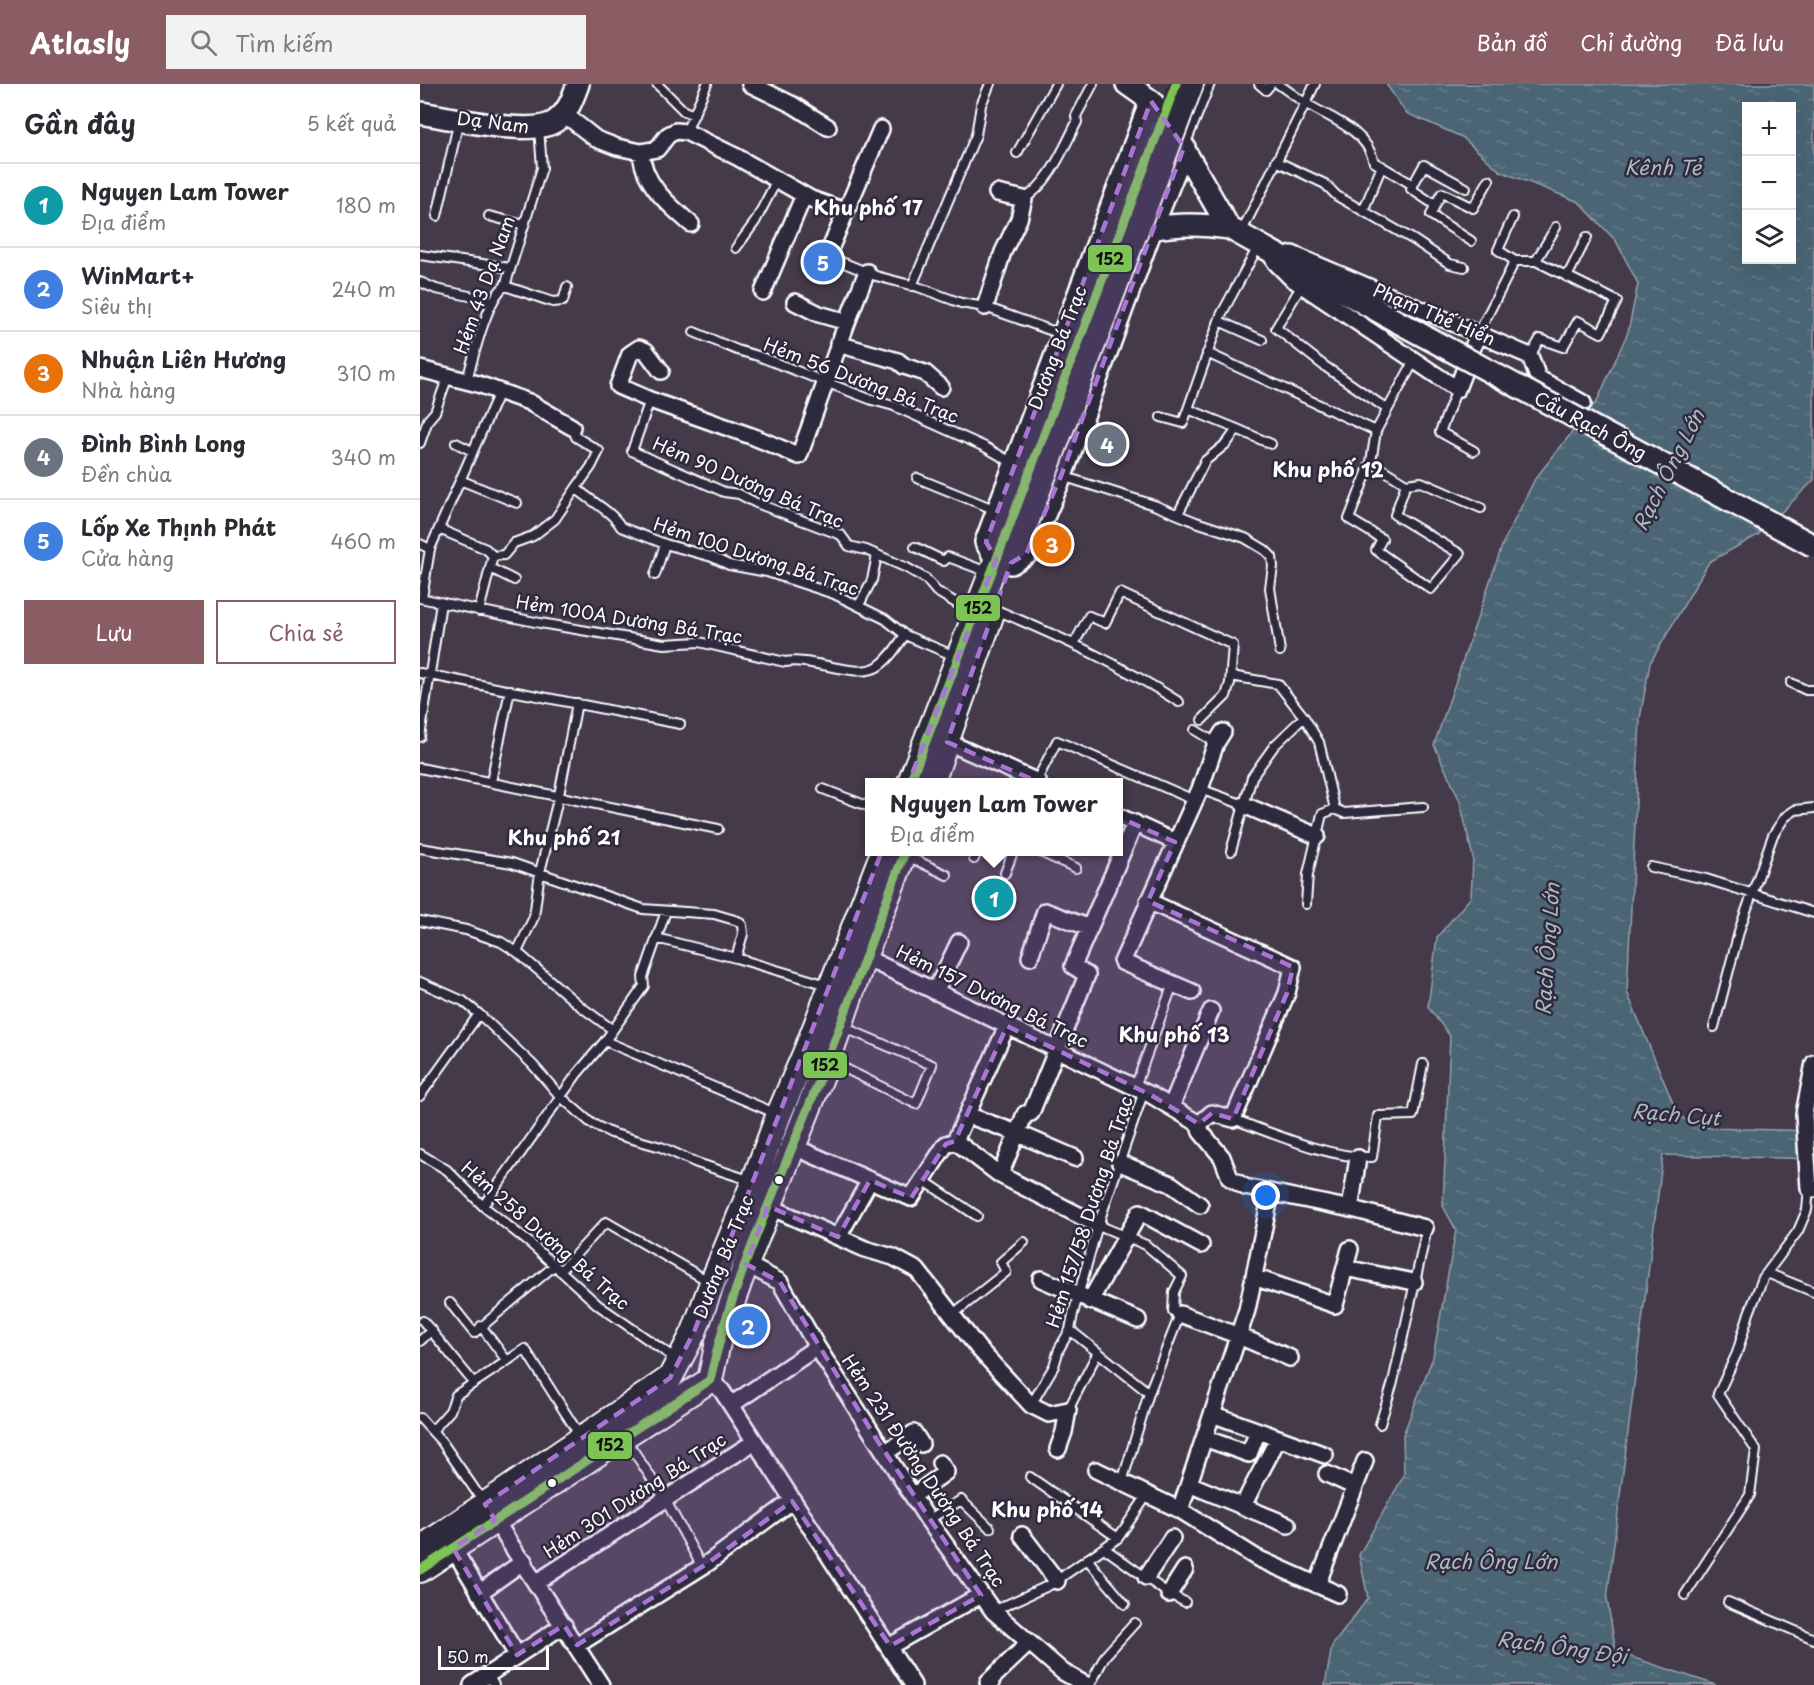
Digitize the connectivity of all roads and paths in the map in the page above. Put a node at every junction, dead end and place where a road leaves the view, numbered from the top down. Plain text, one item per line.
1 (578, 84) edge
2 (657, 84) edge
3 (707, 84) edge
4 (750, 84) edge
5 (990, 84) edge
6 (1056, 84) edge
7 (1093, 84) edge
8 (1127, 84) edge
9 (1176, 84) edge
10 (1191, 84) edge
11 (1210, 84) edge
12 (1259, 84) edge
13 (1271, 84) edge
14 (1278, 84) edge
15 (1315, 84) edge
16 (1151, 101) junction
17 (1305, 103) junction
18 (420, 113) edge
19 (563, 113) junction
20 (694, 115) junction
21 (459, 119) junction
22 (828, 127) dead end
23 (539, 128) junction
24 (881, 129) dead end
25 (686, 132) junction
26 (1184, 147) junction
27 (641, 152) junction
28 (1017, 153) dead end
29 (1276, 160) junction
30 (1382, 166) junction
31 (778, 178) junction
32 (1489, 180) dead end
33 (1413, 185) junction
34 (1466, 189) dead end
35 (997, 193) dead end
36 (804, 195) junction
37 (1024, 199) junction
38 (1435, 205) junction
39 (845, 211) junction
40 (1363, 211) junction
41 (437, 216) dead end
42 (489, 216) dead end
43 (1513, 217) dead end
44 (691, 224) dead end
45 (1105, 224) junction
46 (524, 225) junction
47 (1556, 227) dead end
48 (1235, 231) junction
49 (1148, 236) junction
50 (1587, 237) dead end
51 (1472, 241) dead end
52 (1264, 247) junction
53 (736, 248) dead end
54 (420, 255) edge
55 (827, 255) joint
56 (1515, 261) junction
57 (1536, 261) junction
58 (1464, 267) dead end
59 (510, 268) junction
60 (867, 273) junction
61 (1567, 277) junction
62 (420, 282) edge
63 (1302, 285) junction
64 (505, 286) junction
65 (912, 286) junction
66 (567, 287) dead end
67 (764, 292) dead end
68 (493, 301) junction
69 (795, 302) dead end
70 (985, 307) junction
71 (1219, 321) junction
72 (847, 322) junction
73 (1398, 322) joint
74 (694, 332) dead end
75 (1478, 334) junction
76 (1063, 335) junction
77 (1262, 340) dead end
78 (838, 344) junction
79 (1207, 353) junction
80 (1530, 356) junction
81 (1414, 361) junction
82 (420, 369) edge
83 (661, 371) dead end
84 (448, 376) junction
85 (467, 381) junction
86 (827, 381) junction
87 (941, 387) dead end
88 (1457, 389) junction
89 (499, 392) junction
90 (650, 400) junction
91 (1583, 403) dead end
92 (1188, 409) junction
93 (1387, 409) junction
94 (1161, 417) dead end
95 (572, 427) joint
96 (1237, 429) junction
97 (1376, 431) junction
98 (420, 443) edge
99 (456, 443) dead end
100 (1271, 444) dead end
101 (472, 451) junction
102 (1474, 451) dead end
103 (1371, 462) junction
104 (1014, 464) junction
105 (1061, 476) junction
106 (917, 478) dead end
107 (460, 480) junction
108 (1406, 484) junction
109 (576, 488) junction
110 (517, 503) dead end
111 (1481, 508) dead end
112 (997, 511) junction
113 (1178, 514) junction
114 (439, 529) junction
115 (420, 544) edge
116 (665, 544) junction
117 (1814, 546) edge
118 (915, 547) dead end
119 (430, 549) junction
120 (877, 555) junction
121 (493, 556) junction
122 (1004, 558) junction
123 (490, 568) junction
124 (655, 575) dead end
125 (514, 580) dead end
126 (421, 598) edge
127 (441, 603) junction
128 (859, 605) junction
129 (986, 609) junction
130 (479, 611) junction
131 (906, 635) junction
132 (1074, 644) junction
133 (1280, 651) dead end
134 (958, 657) junction
135 (424, 674) edge
136 (1231, 676) junction
137 (1791, 682) dead end
138 (510, 690) junction
139 (1814, 690) edge
140 (1179, 702) dead end
141 (577, 703) junction
142 (1304, 717) junction
143 (1202, 720) dead end
144 (680, 724) dead end
145 (1195, 730) dead end
146 (420, 736) edge
147 (1219, 738) joint
148 (947, 742) junction
149 (420, 768) edge
150 (912, 778) edge
151 (934, 778) edge
152 (1028, 778) edge
153 (1039, 778) edge
154 (491, 782) junction
155 (823, 789) dead end
156 (1197, 794) junction
157 (559, 795) junction
158 (865, 805) edge
159 (1244, 806) junction
160 (1423, 807) dead end
161 (1814, 808) edge
162 (1335, 809) junction
163 (1123, 818) edge
164 (1135, 823) junction
165 (717, 829) dead end
166 (1317, 836) junction
167 (1175, 842) junction
168 (420, 848) edge
169 (1123, 851) edge
170 (1231, 851) dead end
171 (896, 856) edge
172 (897, 856) edge
173 (905, 856) edge
174 (1011, 856) edge
175 (1049, 856) edge
176 (1121, 856) edge
177 (1651, 867) dead end
178 (1076, 868) dead end
179 (540, 872) junction
180 (1005, 873) dead end
181 (947, 875) dead end
182 (1752, 893) junction
183 (1148, 901) junction
184 (1306, 904) dead end
185 (666, 911) junction
186 (1814, 913) edge
187 (420, 921) edge
188 (1090, 928) junction
189 (656, 938) junction
190 (959, 942) dead end
191 (517, 952) junction
192 (864, 957) junction
193 (1030, 957) dead end
194 (736, 958) junction
195 (420, 982) edge
196 (1173, 984) junction
197 (831, 986) junction
198 (935, 992) junction
199 (1192, 992) dead end
200 (1211, 1011) dead end
201 (479, 1014) junction
202 (1007, 1026) junction
203 (1714, 1027) dead end
204 (613, 1030) junction
205 (828, 1039) junction
206 (605, 1041) junction
207 (1058, 1050) junction
208 (1814, 1062) edge
209 (1423, 1064) dead end
210 (1140, 1089) junction
211 (420, 1096) edge
212 (561, 1097) junction
213 (1171, 1107) junction
214 (778, 1114) junction
215 (966, 1115) junction
216 (1233, 1119) junction
217 (1199, 1124) junction
218 (1017, 1133) junction
219 (955, 1141) junction
220 (792, 1146) junction
221 (420, 1154) edge
222 (1075, 1158) dead end
223 (1358, 1158) junction
224 (1120, 1163) junction
225 (1000, 1175) junction
226 (870, 1180) junction
227 (923, 1180) junction
228 (754, 1181) junction
229 (1812, 1189) edge
230 (1271, 1193) junction
231 (1200, 1205) dead end
232 (483, 1206) junction
233 (768, 1206) junction
234 (1350, 1209) junction
235 (977, 1216) dead end
236 (1098, 1225) junction
237 (1425, 1228) joint
238 (1128, 1236) junction
239 (838, 1237) junction
240 (1024, 1242) dead end
241 (1201, 1245) dead end
242 (1350, 1249) dead end
243 (746, 1264) junction
244 (557, 1268) junction
245 (1345, 1268) junction
246 (1767, 1273) junction
247 (1254, 1277) junction
248 (1041, 1280) dead end
249 (1414, 1282) junction
250 (712, 1283) junction
251 (1814, 1292) edge
252 (1084, 1298) junction
253 (450, 1303) dead end
254 (1180, 1314) junction
255 (952, 1315) junction
256 (1138, 1320) dead end
257 (423, 1321) dead end
258 (482, 1326) junction
259 (432, 1330) junction
260 (1070, 1330) junction
261 (1239, 1336) junction
262 (420, 1341) edge
263 (817, 1347) junction
264 (1098, 1352) junction
265 (1290, 1358) dead end
266 (507, 1361) junction
267 (680, 1361) junction
268 (710, 1380) junction
269 (474, 1383) junction
270 (1149, 1393) junction
271 (731, 1405) junction
272 (1031, 1405) junction
273 (1068, 1410) junction
274 (1212, 1414) junction
275 (420, 1418) edge
276 (1380, 1424) dead end
277 (432, 1431) junction
278 (1258, 1431) junction
279 (624, 1436) junction
280 (1204, 1438) junction
281 (1278, 1438) junction
282 (582, 1440) junction
283 (754, 1442) junction
284 (921, 1444) dead end
285 (1058, 1449) dead end
286 (885, 1453) junction
287 (1325, 1455) dead end
288 (1365, 1461) dead end
289 (939, 1463) dead end
290 (1096, 1470) dead end
291 (1327, 1474) dead end
292 (1030, 1477) dead end
293 (1122, 1482) junction
294 (1189, 1484) junction
295 (1355, 1487) junction
296 (1148, 1494) junction
297 (913, 1496) junction
298 (665, 1500) junction
299 (792, 1501) junction
300 (1243, 1507) junction
301 (1180, 1510) junction
302 (490, 1512) junction
303 (928, 1520) junction
304 (1288, 1525) dead end
305 (990, 1528) dead end
306 (1022, 1535) dead end
307 (1118, 1538) junction
308 (1172, 1538) dead end
309 (453, 1548) junction
310 (1104, 1548) junction
311 (420, 1549) edge
312 (1087, 1559) junction
313 (524, 1561) junction
314 (702, 1567) junction
315 (1185, 1569) dead end
316 (420, 1570) edge
317 (1146, 1577) junction
318 (1056, 1581) junction
319 (537, 1582) junction
320 (1317, 1585) junction
321 (480, 1593) junction
322 (1170, 1594) junction
323 (1338, 1594) dead end
324 (981, 1595) junction
325 (1685, 1595) dead end
326 (1185, 1602) dead end
327 (1728, 1602) dead end
328 (1125, 1604) dead end
329 (993, 1611) junction
330 (1135, 1623) dead end
331 (564, 1625) junction
332 (1814, 1639) edge
333 (1029, 1642) junction
334 (577, 1645) junction
335 (890, 1646) junction
336 (517, 1655) junction
337 (491, 1680) edge
338 (472, 1685) edge
339 (601, 1685) edge
340 (913, 1685) edge
341 (991, 1685) edge
342 (1088, 1685) edge

1 - 19 street, Dạ Nam
2 - 20 lane
3 - 20 lane
4 - 22 street
5 - 65 lane
6 - 28 lane
7 - 37 lane
8 - 16 street
9 - 122 main road
10 - 122 main road, bridge
11 - 26 lane
12 - 13 lane
14 - 17 lane
15 - 17 lane
16 - 26 street
16 - 45 street, Dương Bá Trạc
17 - 29 lane
17 - 30 lane
18 - 21 street, Dạ Nam
19 - 23 street, Dạ Nam
19 - 27 street
20 - 25 lane
21 - 23 street, Dạ Nam
21 - 41 lane
23 - 46 lane, Hẻm 43 Dạ Nam
24 - 39 street
25 - 27 street
25 - 31 street
26 - 48 street
26 - 49 street
27 - 44 street
29 - 40 lane
29 - 48 lane
30 - 33 lane
30 - 40 lane
31 - 36 street
31 - 53 lane
32 - 38 lane
33 - 34 lane
33 - 38 lane
35 - 37 street
36 - 39 street
36 - 67 street
37 - 70 street
38 - 51 lane
39 - 55 street
40 - 58 lane
42 - 46 lane
43 - 56 lane
45 - 49 street
45 - 76 street, Dương Bá Trạc
46 - 59 lane, Hẻm 43 Dạ Nam
47 - 57 lane
48 - 49 street
48 - 52 street, Phạm Thế Hiển
49 - 105 street
50 - 61 lane
52 - 63 street, Phạm Thế Hiển
52 - 71 lane
52 - 73 street, Phạm Thế Hiển
52 - 75 street, Phạm Thế Hiển
54 - 59 lane
55 - 60 lane
56 - 57 lane
56 - 75 lane
57 - 61 lane
59 - 64 lane, Hẻm 43 Dạ Nam
60 - 65 lane
60 - 72 street
61 - 80 lane
62 - 68 lane
63 - 81 street, Phạm Thế Hiển
63 - 93 lane
64 - 66 lane
64 - 68 lane, Hẻm 43 Dạ Nam
65 - 70 lane
68 - 85 lane, Hẻm 43 Dạ Nam
69 - 72 street
70 - 76 lane
71 - 77 lane
71 - 79 lane
72 - 78 street
73 - 117 street, Cầu Rạch Ông, bridge
74 - 86 lane, Hẻm 56 Dương Bá Trạc
75 - 80 street, Phạm Thế Hiển
75 - 88 street
76 - 104 street, Dương Bá Trạc
78 - 86 street
78 - 87 street
79 - 92 lane
79 - 97 lane
80 - 91 street
81 - 88 street, Phạm Thế Hiển
81 - 93 lane
82 - 84 street
83 - 90 street
84 - 85 street
84 - 98 lane
85 - 89 street
86 - 90 street
86 - 104 lane, Hẻm 56 Dương Bá Trạc
88 - 102 lane
89 - 95 street
89 - 101 lane
90 - 120 lane, Hẻm 90 Dương Bá Trạc
92 - 94 lane
92 - 96 lane
93 - 97 lane
95 - 109 lane
96 - 100 lane
96 - 113 lane
97 - 103 lane
99 - 101 lane
101 - 107 lane
103 - 108 lane
103 - 108 lane
104 - 112 street, Dương Bá Trạc
105 - 113 lane
105 - 122 street
106 - 112 lane
107 - 110 lane
107 - 114 lane
108 - 111 lane
109 - 116 lane, Hẻm 100 Dương Bá Trạc
109 - 121 lane
112 - 122 street, Dương Bá Trạc
113 - 133 lane
114 - 119 lane
114 - 121 lane
115 - 119 lane
116 - 124 lane
116 - 128 lane, Hẻm 100 Dương Bá Trạc
118 - 122 lane
119 - 126 lane
120 - 128 lane
120 - 129 lane, Hẻm 90 Dương Bá Trạc
121 - 123 lane
122 - 129 main road
123 - 125 lane
123 - 130 lane
126 - 127 lane, Hẻm 100A Dương Bá Trạc
127 - 130 lane, Hẻm 100A Dương Bá Trạc
127 - 135 lane
128 - 131 lane, Hẻm 100 Dương Bá Trạc
129 - 132 lane, Hẻm 90 Dương Bá Trạc
129 - 134 main road
129 - 148 main road
130 - 131 lane, Hẻm 100A Dương Bá Trạc
131 - 134 lane, Hẻm 100 Dương Bá Trạc
132 - 136 lane
132 - 140 lane, Hẻm 90 Dương Bá Trạc
134 - 150 main road
135 - 138 lane
135 - 146 lane
136 - 142 lane
136 - 143 lane
137 - 139 lane
138 - 141 lane
138 - 154 lane
141 - 144 lane
141 - 157 lane
142 - 159 lane
142 - 162 lane
145 - 147 lane
147 - 156 street
148 - 151 main road
148 - 152 street
149 - 154 lane
153 - 156 lane
154 - 157 lane
155 - 158 lane
156 - 159 lane
156 - 167 street
157 - 165 lane
157 - 179 lane
159 - 166 street
159 - 170 lane
160 - 162 lane
161 - 182 lane
162 - 166 lane
163 - 164 street
164 - 167 street
164 - 169 street
166 - 184 lane
167 - 183 street
168 - 179 lane
171 - 197 main road, Dương Bá Trạc
172 - 192 main road, Dương Bá Trạc
173 - 181 lane
174 - 180 lane
175 - 178 lane
176 - 188 street
177 - 182 lane
179 - 185 lane
179 - 191 lane
182 - 186 lane
182 - 203 lane
183 - 196 street
183 - 216 street
185 - 189 lane
185 - 194 lane
187 - 191 lane
188 - 193 street
188 - 207 street
189 - 194 lane
189 - 204 lane
190 - 198 street
191 - 204 lane
192 - 198 street, Hẻm 157 Dương Bá Trạc
192 - 205 main road, Dương Bá Trạc
194 - 197 lane
195 - 201 lane
196 - 199 street
196 - 210 lane, Hẻm 157/58 Dương Bá Trạc
197 - 205 main road, Dương Bá Trạc
198 - 202 street, Hẻm 157 Dương Bá Trạc
200 - 213 street
201 - 211 lane
201 - 212 lane
202 - 207 street, Hẻm 157 Dương Bá Trạc
202 - 215 street
204 - 206 lane
205 - 205 lane
205 - 214 main road, Dương Bá Trạc
205 - 220 main road, Dương Bá Trạc
206 - 212 lane
206 - 214 lane
207 - 210 street, Hẻm 157 Dương Bá Trạc
207 - 218 street
208 - 229 street
209 - 223 lane
210 - 213 street, Hẻm 157 Dương Bá Trạc
210 - 224 lane, Hẻm 157/58 Dương Bá Trạc
212 - 228 lane
212 - 232 lane
213 - 217 street, Hẻm 157 Dương Bá Trạc
214 - 228 main road, Dương Bá Trạc
215 - 218 street
215 - 219 street
216 - 217 street
216 - 223 lane
217 - 230 street, Hẻm 157 Dương Bá Trạc
218 - 222 street
218 - 225 street
219 - 225 street
219 - 227 street
220 - 226 street
220 - 233 main road, Dương Bá Trạc
221 - 232 lane, Hẻm 258 Dương Bá Trạc
223 - 234 street
224 - 231 street
224 - 236 lane, Hẻm 157/58 Dương Bá Trạc
225 - 236 street
226 - 227 street
226 - 239 street
227 - 235 lane
228 - 250 main road, Dương Bá Trạc
229 - 246 lane
230 - 234 street, Hẻm 157 Dương Bá Trạc
230 - 247 street
232 - 244 lane, Hẻm 258 Dương Bá Trạc
233 - 239 street
233 - 243 main road, Dương Bá Trạc
234 - 237 street, Hẻm 157 Dương Bá Trạc
236 - 238 lane
236 - 252 lane, Hẻm 157/58 Dương Bá Trạc
237 - 249 lane, Hẻm 157 Dương Bá Trạc
238 - 241 street
238 - 252 street
238 - 254 lane
239 - 255 street
240 - 255 lane
242 - 245 street
243 - 263 street, Hẻm 231 Đường Dương Bá Trạc
243 - 268 main road, Dương Bá Trạc
244 - 250 lane
244 - 258 lane
244 - 267 lane, Hẻm 258 Dương Bá Trạc
245 - 247 street
245 - 249 street
246 - 251 lane
246 - 325 lane
247 - 261 street
248 - 252 street
249 - 276 lane, Hẻm 157 Dương Bá Trạc
250 - 267 main road, Dương Bá Trạc
252 - 256 street
252 - 260 lane, Hẻm 157/58 Dương Bá Trạc
253 - 258 lane
254 - 261 street
254 - 270 lane
255 - 272 street
257 - 259 lane
258 - 266 lane
259 - 262 lane
259 - 269 lane
260 - 264 lane
260 - 272 lane, Hẻm 157/58 Dương Bá Trạc
261 - 265 street
261 - 274 street
263 - 271 street
263 - 286 street, Hẻm 231 Đường Dương Bá Trạc
264 - 270 lane
264 - 273 lane
266 - 269 lane
266 - 282 lane
267 - 268 main road
267 - 282 main road, Dương Bá Trạc
268 - 271 street
268 - 279 main road, Dương Bá Trạc
269 - 277 lane
270 - 293 lane
271 - 283 street
272 - 273 street
273 - 285 street
274 - 278 street
274 - 280 street
275 - 277 lane
277 - 302 lane
278 - 280 street
278 - 281 street
279 - 298 lane
279 - 302 main road, Dương Bá Trạc
280 - 294 street
281 - 287 street
281 - 300 street
282 - 302 main road, Dương Bá Trạc
283 - 298 street, Hẻm 301 Dương Bá Trạc
283 - 299 street
284 - 286 street
286 - 297 street, Hẻm 231 Đường Dương Bá Trạc
288 - 295 street
289 - 297 street
290 - 293 street
291 - 295 street
292 - 307 lane
293 - 296 street
294 - 300 street
294 - 301 street
295 - 320 street
296 - 301 street
296 - 307 lane
297 - 303 street, Hẻm 231 Đường Dương Bá Trạc
298 - 314 lane
298 - 319 street, Hẻm 301 Dương Bá Trạc
299 - 314 street
299 - 335 street
300 - 304 street
301 - 320 street
302 - 309 main road, Dương Bá Trạc
302 - 311 main road, Dương Bá Trạc
302 - 313 street
303 - 305 lane
303 - 324 street, Hẻm 231 Đường Dương Bá Trạc
306 - 318 street
307 - 310 lane
308 - 317 street
309 - 316 main road, Dương Bá Trạc
309 - 321 street
310 - 312 lane
310 - 317 lane
312 - 318 lane
312 - 328 lane
313 - 319 street
313 - 321 street
314 - 334 street
315 - 322 street
317 - 322 lane
318 - 329 lane
319 - 331 street
320 - 323 street
321 - 336 street
322 - 326 lane
324 - 329 street, Hẻm 231 Đường Dương Bá Trạc
324 - 335 street
327 - 332 lane
329 - 333 street, Hẻm 231 Đường Dương Bá Trạc
330 - 342 lane
331 - 334 street
331 - 336 street
333 - 341 street
333 - 342 street, Hẻm 231 Đường Dương Bá Trạc
334 - 339 street
335 - 340 street
336 - 337 street
337 - 338 street

